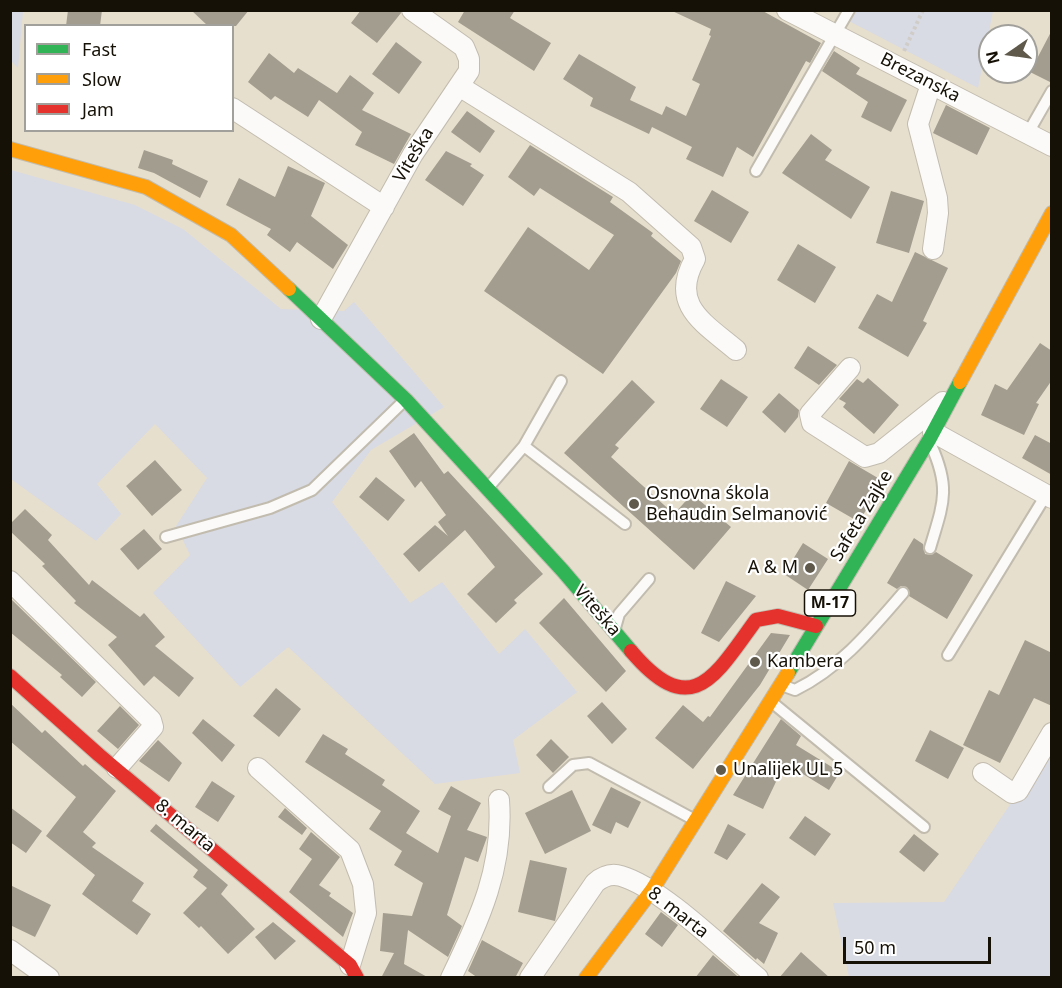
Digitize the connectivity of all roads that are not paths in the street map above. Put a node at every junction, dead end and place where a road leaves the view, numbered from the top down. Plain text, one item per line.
1 (412, 10) edge
2 (787, 10) edge
3 (849, 10) edge
4 (835, 34) junction
5 (932, 84) junction
6 (459, 86) junction
7 (1052, 91) edge
8 (234, 109) edge
9 (1028, 133) junction
10 (1052, 146) edge
11 (10, 149) edge
12 (756, 171) dead end
13 (384, 207) junction
14 (1052, 213) edge
15 (933, 249) dead end
16 (321, 319) junction
17 (736, 350) dead end
18 (850, 368) dead end
19 (561, 381) dead end
20 (954, 393) junction
21 (406, 400) junction
22 (931, 436) junction
23 (524, 446) junction
24 (487, 489) junction
25 (1049, 497) edge
26 (625, 524) dead end
27 (166, 537) dead end
28 (930, 548) dead end
29 (649, 579) dead end
30 (10, 581) edge
31 (903, 593) dead end
32 (816, 626) junction
33 (614, 631) junction
34 (948, 655) dead end
35 (10, 676) edge
36 (781, 684) junction
37 (770, 701) junction
38 (1052, 733) edge
39 (117, 768) junction
40 (258, 768) dead end
41 (983, 773) dead end
42 (549, 787) dead end
43 (499, 800) dead end
44 (696, 821) junction
45 (924, 827) dead end
46 (652, 890) junction
47 (10, 950) edge
48 (354, 971) edge
49 (49, 978) edge
50 (451, 978) edge
51 (530, 978) edge
52 (586, 978) edge
53 (758, 978) edge

1 - 6 street, Viteška
2 - 4 street, Brezanska
3 - 4 lane
4 - 5 street, Brezanska
4 - 12 lane
5 - 9 street, Brezanska
5 - 15 street
6 - 13 street, Viteška
6 - 17 street
7 - 9 lane
8 - 13 street
9 - 10 street, Brezanska
11 - 16 street, Viteška
13 - 16 street, Viteška
14 - 20 street, Safeta Zajke / M-17
16 - 21 street, Viteška
18 - 20 street
19 - 23 lane
20 - 22 street, Safeta Zajke / M-17
21 - 24 street, Viteška
21 - 27 lane
22 - 25 street
22 - 28 lane
22 - 32 street, Safeta Zajke / M-17
23 - 24 lane
23 - 26 lane
24 - 33 street, Viteška
25 - 34 lane
29 - 33 lane
30 - 39 street
31 - 36 lane
32 - 33 street, Viteška
32 - 36 street, Safeta Zajke / M-17
35 - 39 street, 8. marta
36 - 37 street, Safeta Zajke / M-17
37 - 44 street, Safeta Zajke / M-17
37 - 45 lane
38 - 41 street
39 - 48 street, 8. marta
40 - 48 street
42 - 44 lane
43 - 50 street
44 - 46 street, Safeta Zajke / M-17
46 - 51 street, 8. marta
46 - 52 street, Safeta Zajke / M-17
46 - 53 street, 8. marta
47 - 49 street

